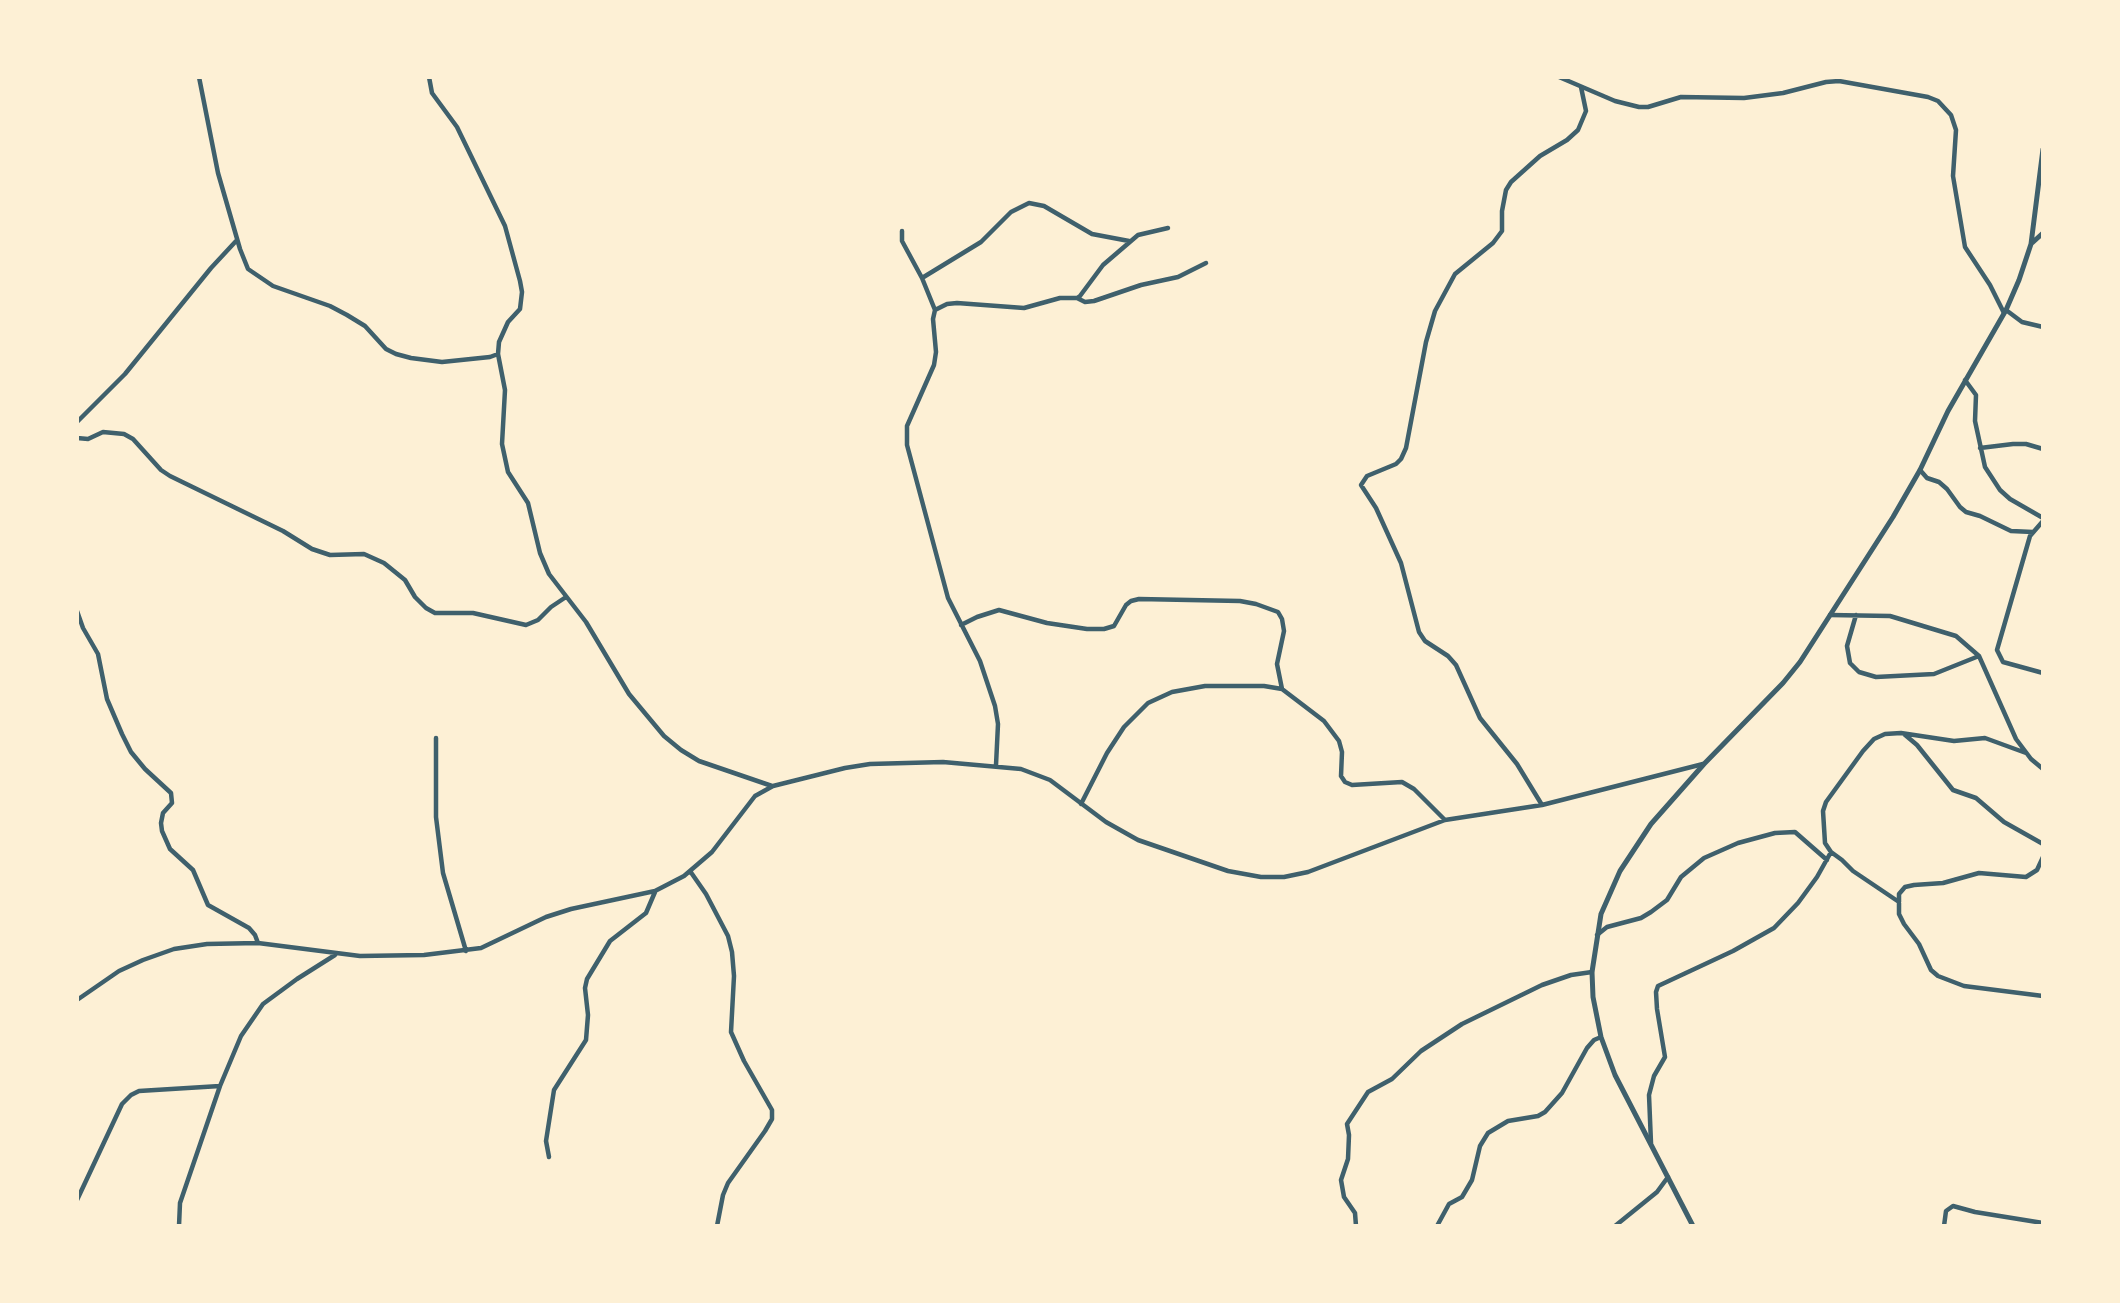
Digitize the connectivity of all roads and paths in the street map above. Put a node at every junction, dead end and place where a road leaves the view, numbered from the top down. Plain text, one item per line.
1 (198, 77) edge
2 (429, 77) edge
3 (1559, 77) edge
4 (1581, 88) junction
5 (2043, 149) edge
6 (1168, 228) dead end
7 (902, 231) dead end
8 (2043, 233) edge
9 (237, 240) junction
10 (1131, 241) junction
11 (2031, 244) junction
12 (1206, 263) dead end
13 (922, 278) junction
14 (1077, 298) junction
15 (934, 310) junction
16 (2005, 312) junction
17 (2043, 327) edge
18 (498, 354) junction
19 (1965, 380) junction
20 (77, 422) edge
21 (77, 438) edge
22 (1980, 448) junction
23 (2043, 449) edge
24 (1920, 470) junction
25 (2043, 520) edge
26 (2033, 532) junction
27 (566, 597) junction
28 (77, 611) edge
29 (1830, 615) junction
30 (1856, 615) junction
31 (961, 625) junction
32 (1979, 656) junction
33 (2043, 673) edge
34 (1282, 689) junction
35 (1902, 733) junction
36 (436, 738) dead end
37 (2026, 752) junction
38 (1704, 764) junction
39 (996, 765) junction
40 (2043, 769) edge
41 (773, 786) junction
42 (1081, 804) junction
43 (1542, 805) junction
44 (1445, 820) junction
45 (2043, 844) edge
46 (1831, 852) junction
47 (2043, 857) edge
48 (1827, 860) junction
49 (690, 871) junction
50 (656, 891) junction
51 (1899, 902) junction
52 (1596, 935) junction
53 (258, 943) junction
54 (466, 951) junction
55 (336, 955) junction
56 (1592, 972) junction
57 (2043, 996) edge
58 (77, 1000) edge
59 (1601, 1037) junction
60 (220, 1086) junction
61 (1651, 1144) junction
62 (549, 1157) dead end
63 (1668, 1177) junction
64 (77, 1200) edge
65 (2043, 1223) edge
66 (179, 1226) edge
67 (717, 1226) edge
68 (1356, 1226) edge
69 (1437, 1226) edge
70 (1615, 1226) edge
71 (1693, 1226) edge
72 (1944, 1226) edge

1 - 9 street
2 - 18 street
3 - 4 street
4 - 16 street
4 - 43 street
5 - 11 street
6 - 10 street
7 - 13 street
8 - 11 street
9 - 18 street
9 - 20 street
10 - 13 street
10 - 14 street
11 - 16 street
12 - 14 street
13 - 15 street
14 - 15 street
15 - 31 street
16 - 17 street
16 - 19 street
18 - 27 street
19 - 22 street
19 - 24 street
21 - 27 street
22 - 23 street
22 - 25 street
24 - 26 street
24 - 29 street
25 - 26 street
26 - 33 street
27 - 41 street
28 - 53 street
29 - 30 street
29 - 38 street
30 - 32 street
30 - 32 street
31 - 34 street
31 - 39 street
32 - 37 street
34 - 42 street
34 - 44 street
35 - 37 street
35 - 45 street
35 - 46 street
36 - 54 street
37 - 40 street
38 - 43 street
38 - 52 street
39 - 41 street
39 - 42 street
41 - 49 street
42 - 44 street
43 - 44 street
46 - 48 street
46 - 51 street
47 - 51 street
48 - 52 street
48 - 61 street
49 - 50 street
49 - 67 street
50 - 54 street
50 - 62 street
51 - 57 street
52 - 56 street
53 - 55 street
53 - 58 street
54 - 55 street
55 - 60 street
56 - 59 street
56 - 68 street
59 - 61 street
59 - 69 street
60 - 64 street
60 - 66 street
61 - 63 street
63 - 70 street
63 - 71 street
65 - 72 street

